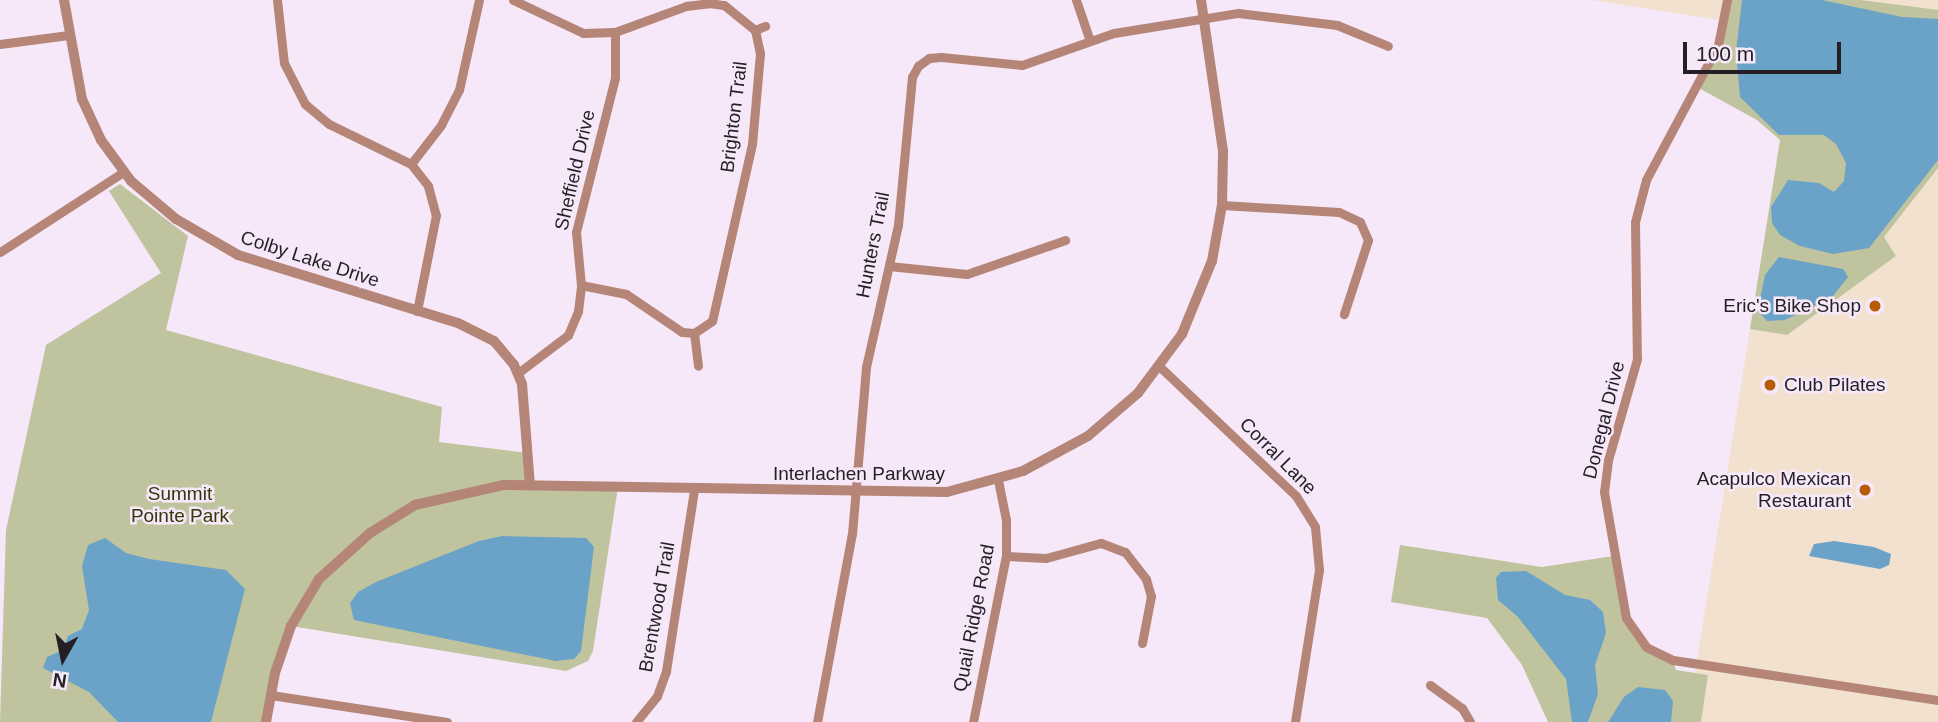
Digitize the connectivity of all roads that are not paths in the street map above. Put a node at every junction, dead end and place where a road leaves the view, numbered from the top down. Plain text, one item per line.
1 (64, 0) edge
2 (277, 0) edge
3 (479, 0) edge
4 (513, 0) edge
5 (1076, 0) edge
6 (1201, 0) edge
7 (1727, 0) edge
8 (1204, 17) junction
9 (765, 26) dead end
10 (755, 30) junction
11 (615, 32) junction
12 (68, 35) junction
13 (1090, 41) junction
14 (0, 44) edge
15 (1388, 46) dead end
16 (411, 164) junction
17 (122, 172) junction
18 (1222, 205) junction
19 (1065, 240) dead end
20 (0, 252) edge
21 (889, 266) junction
22 (581, 285) junction
23 (416, 311) junction
24 (1344, 314) dead end
25 (694, 333) junction
26 (698, 366) dead end
27 (1159, 366) junction
28 (518, 373) junction
29 (998, 480) junction
30 (530, 485) junction
31 (694, 490) junction
32 (854, 493) junction
33 (1006, 556) junction
34 (1142, 643) dead end
35 (1430, 684) dead end
36 (271, 695) junction
37 (1938, 700) edge
38 (266, 722) edge
39 (447, 722) edge
40 (636, 722) edge
41 (817, 722) edge
42 (973, 722) edge
43 (1295, 722) edge
44 (1470, 722) edge

1 - 12 street, Colby Lake Drive
2 - 16 street
3 - 16 street
4 - 11 street
5 - 13 street
6 - 8 street, Interlachen Parkway
7 - 37 street, Donegal Drive
8 - 13 street, Hunters Trail
8 - 15 street, Hunters Trail
8 - 18 street, Interlachen Parkway
9 - 10 street
10 - 11 street
10 - 25 street, Brighton Trail
11 - 22 street, Sheffield Drive
12 - 14 street
12 - 17 street, Colby Lake Drive
13 - 21 street, Hunters Trail
16 - 23 street
17 - 20 street
17 - 23 street, Colby Lake Drive
18 - 24 street
18 - 27 street, Interlachen Parkway
19 - 21 street
21 - 32 street, Hunters Trail
22 - 25 street
22 - 28 street, Sheffield Drive
23 - 28 street, Colby Lake Drive
25 - 26 street
27 - 29 street, Interlachen Parkway
27 - 43 street, Corral Lane
28 - 30 street
29 - 32 street, Interlachen Parkway
29 - 33 street, Quail Ridge Road
30 - 31 street, Interlachen Parkway
30 - 36 street, Interlachen Parkway
31 - 32 street, Interlachen Parkway
31 - 40 street, Brentwood Trail
32 - 41 street, Hunters Trail
33 - 34 street
33 - 42 street, Quail Ridge Road
35 - 44 street
36 - 38 street, Interlachen Parkway
36 - 39 street

